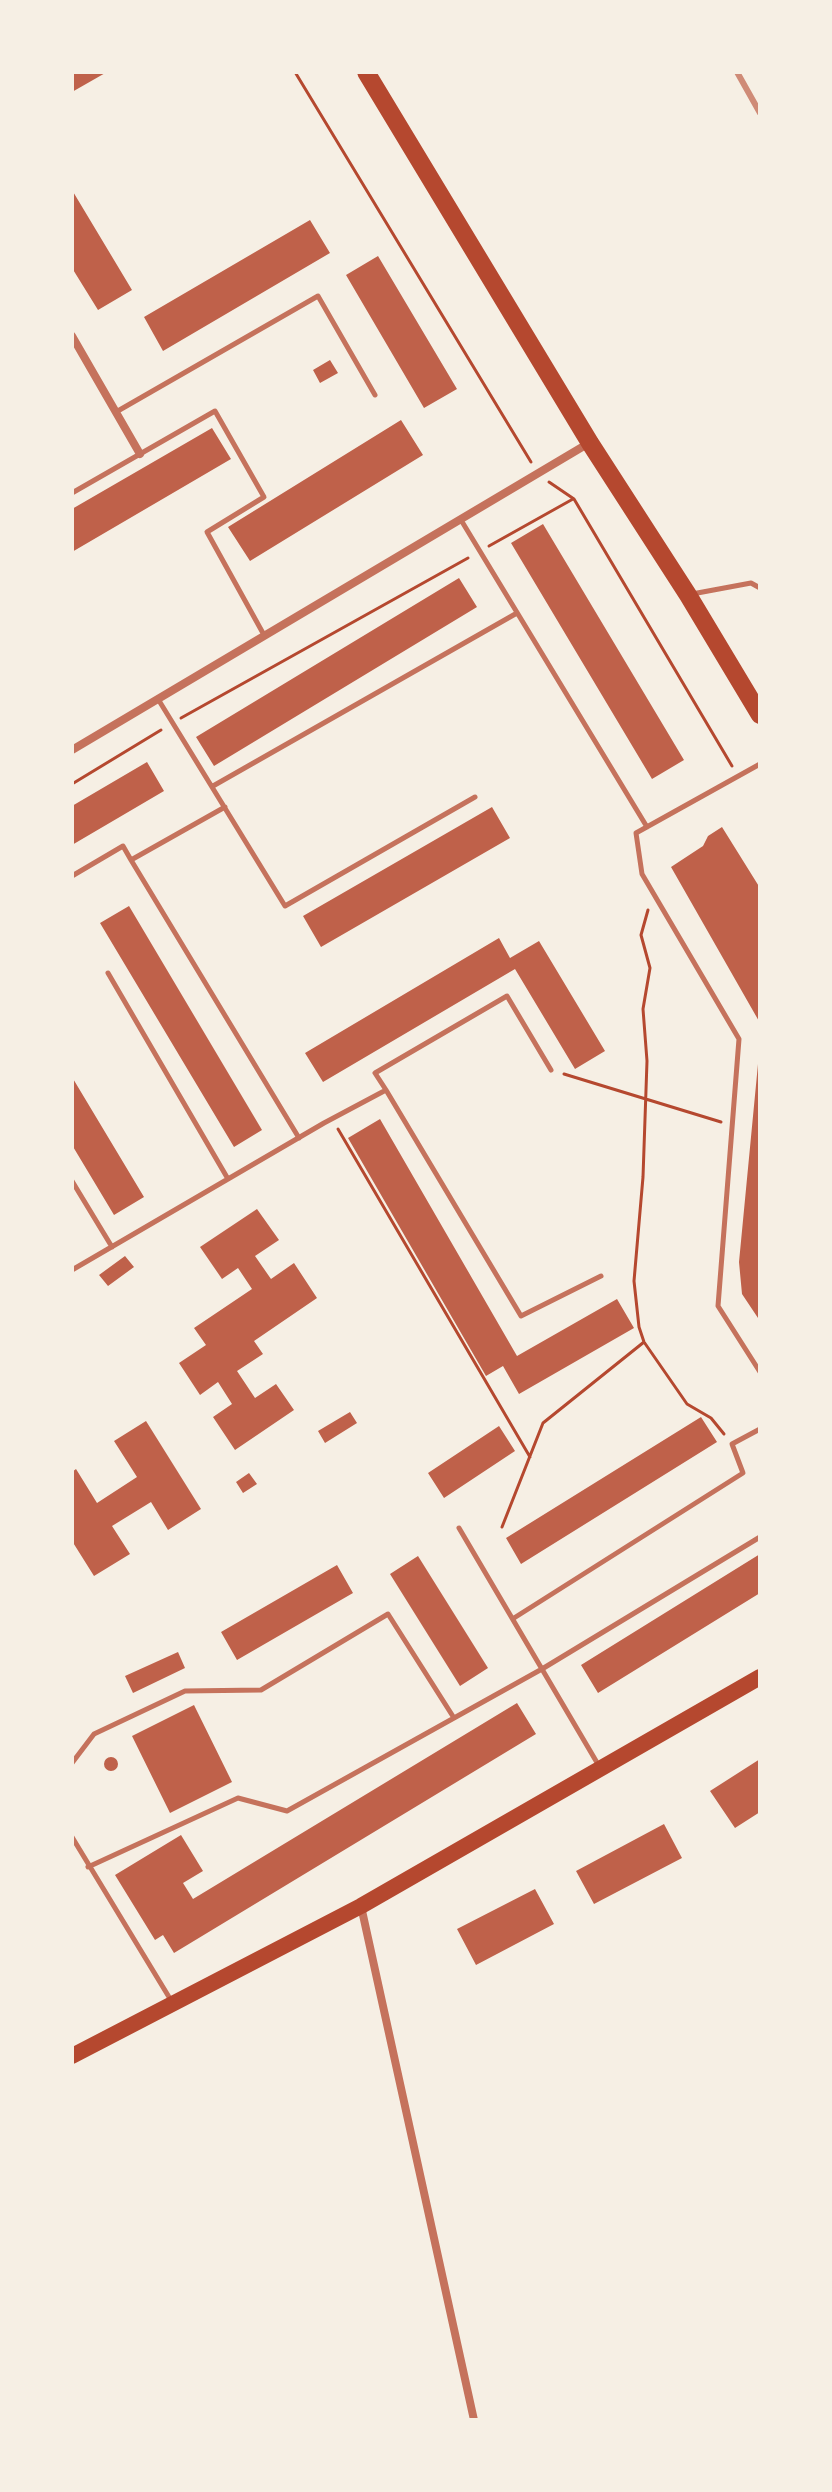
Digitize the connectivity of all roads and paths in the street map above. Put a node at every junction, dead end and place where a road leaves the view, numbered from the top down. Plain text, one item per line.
1 (295, 72) edge
2 (366, 72) edge
3 (72, 336) edge
4 (375, 395) dead end
5 (116, 412) junction
6 (590, 443) junction
7 (140, 454) junction
8 (538, 474) junction
9 (72, 493) edge
10 (574, 499) junction
11 (461, 520) junction
12 (480, 551) junction
13 (760, 588) edge
14 (688, 595) junction
15 (517, 613) junction
16 (265, 636) junction
17 (158, 699) junction
18 (760, 715) edge
19 (173, 723) junction
20 (72, 750) edge
21 (760, 764) edge
22 (738, 776) junction
23 (72, 784) edge
24 (213, 786) junction
25 (475, 797) dead end
26 (225, 807) junction
27 (647, 827) junction
28 (131, 860) junction
29 (72, 876) edge
30 (653, 891) junction
31 (108, 973) dead end
32 (551, 1070) joint
33 (386, 1090) junction
34 (647, 1099) junction
35 (332, 1119) junction
36 (732, 1126) junction
37 (299, 1138) junction
38 (228, 1179) junction
39 (72, 1181) edge
40 (112, 1247) junction
41 (72, 1270) edge
42 (601, 1276) dead end
43 (644, 1342) junction
44 (760, 1372) edge
45 (760, 1429) edge
46 (732, 1444) junction
47 (530, 1457) junction
48 (502, 1527) dead end
49 (459, 1528) dead end
50 (760, 1537) edge
51 (514, 1618) junction
52 (542, 1669) junction
53 (760, 1677) edge
54 (454, 1718) junction
55 (72, 1763) edge
56 (600, 1767) junction
57 (72, 1837) edge
58 (88, 1867) junction
59 (361, 1906) junction
60 (173, 2003) junction
61 (72, 2056) edge
62 (474, 2420) edge

1 - 8 path
2 - 6 highway
3 - 5 street
4 - 5 lane
5 - 7 street
6 - 8 street
6 - 14 highway
7 - 9 lane
7 - 16 lane
8 - 10 path
8 - 11 street
10 - 12 path
10 - 22 path
11 - 12 lane
11 - 16 street
12 - 15 lane
12 - 19 path
13 - 14 lane
14 - 18 highway
15 - 24 lane
15 - 27 lane
16 - 17 street
17 - 19 lane
17 - 20 street
19 - 23 path
19 - 24 lane
21 - 22 lane
22 - 27 lane
24 - 26 lane
25 - 26 lane
26 - 28 lane
27 - 30 lane
28 - 29 lane
28 - 37 lane
30 - 34 path
30 - 36 lane
31 - 38 lane
32 - 33 lane
32 - 34 path
33 - 35 lane
33 - 42 lane
34 - 36 path
34 - 43 path
35 - 37 lane
35 - 47 path
36 - 44 lane
37 - 38 lane
38 - 40 lane
39 - 40 lane
40 - 41 lane
43 - 46 path
43 - 47 path
45 - 46 lane
46 - 51 lane
47 - 48 path
49 - 51 lane
50 - 52 lane
51 - 52 lane
52 - 54 lane
52 - 56 lane
53 - 56 main road
54 - 55 lane
54 - 58 lane
56 - 59 main road
57 - 58 lane
58 - 60 lane
59 - 60 main road
59 - 62 street
60 - 61 main road

